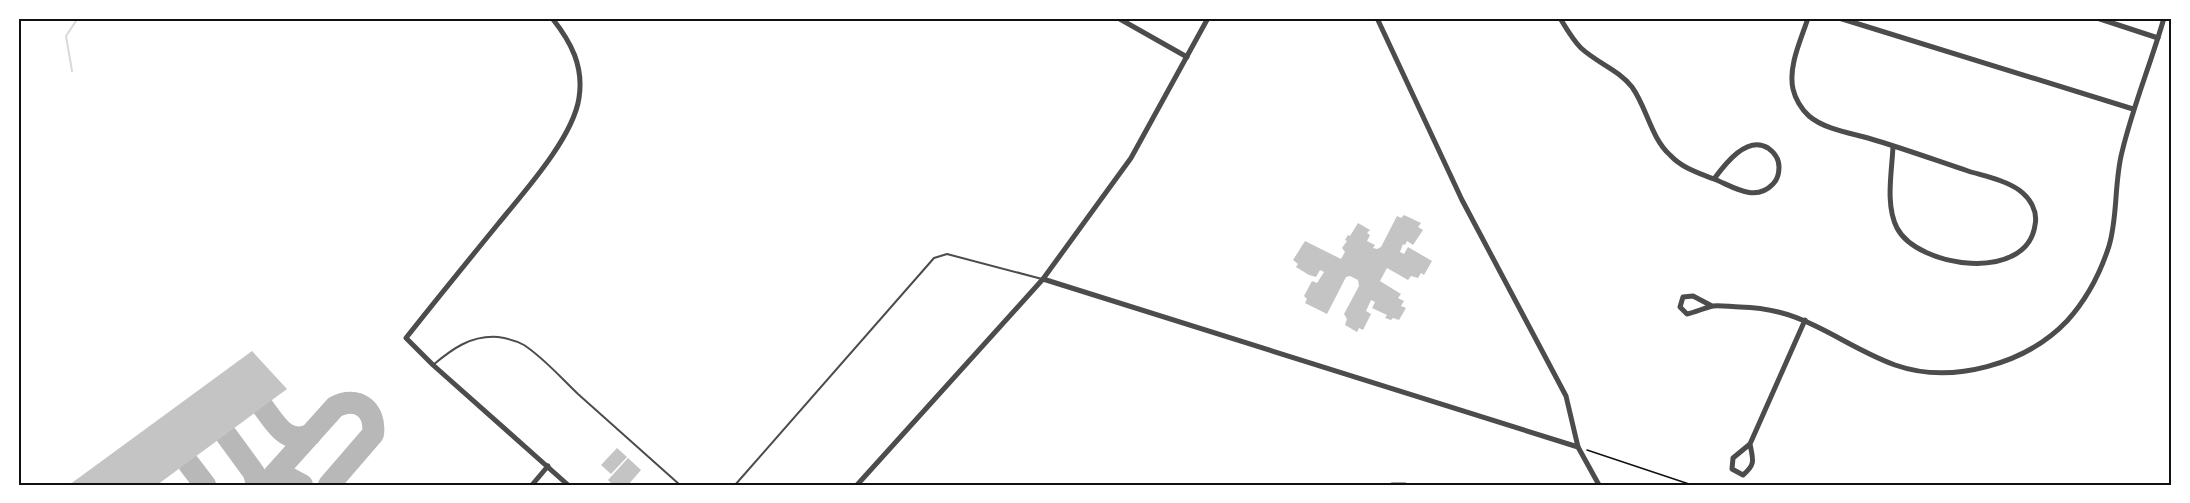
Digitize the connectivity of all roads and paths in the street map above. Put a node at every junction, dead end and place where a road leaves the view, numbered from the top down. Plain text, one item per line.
1 (552, 18) edge
2 (1118, 18) edge
3 (1208, 18) edge
4 (1377, 18) edge
5 (1560, 18) edge
6 (1808, 18) edge
7 (1839, 18) edge
8 (2097, 18) edge
9 (2164, 18) edge
10 (2158, 38) junction
11 (1187, 57) junction
12 (2133, 109) junction
13 (1893, 146) junction
14 (1714, 179) junction
15 (1043, 279) junction
16 (1712, 306) junction
17 (1805, 320) junction
18 (433, 365) junction
19 (1750, 444) junction
20 (1578, 447) junction
21 (548, 466) junction
22 (532, 485) edge
23 (568, 485) edge
24 (680, 485) edge
25 (735, 485) edge
26 (857, 485) edge
27 (1392, 485) edge
28 (1405, 485) edge
29 (1599, 485) edge
30 (1692, 485) edge

1 - 18 street
2 - 11 street
3 - 11 street
4 - 20 street
5 - 14 street
6 - 13 street
7 - 12 street
8 - 10 street
9 - 10 street
10 - 12 street
11 - 15 street
12 - 17 street
13 - 13 street
14 - 14 street
15 - 20 street
15 - 25 lane
15 - 26 street
16 - 16 street
16 - 17 street
17 - 19 street
18 - 21 street
18 - 24 lane
19 - 19 street
20 - 29 street
20 - 30 path
21 - 22 street
21 - 23 street
27 - 28 street

